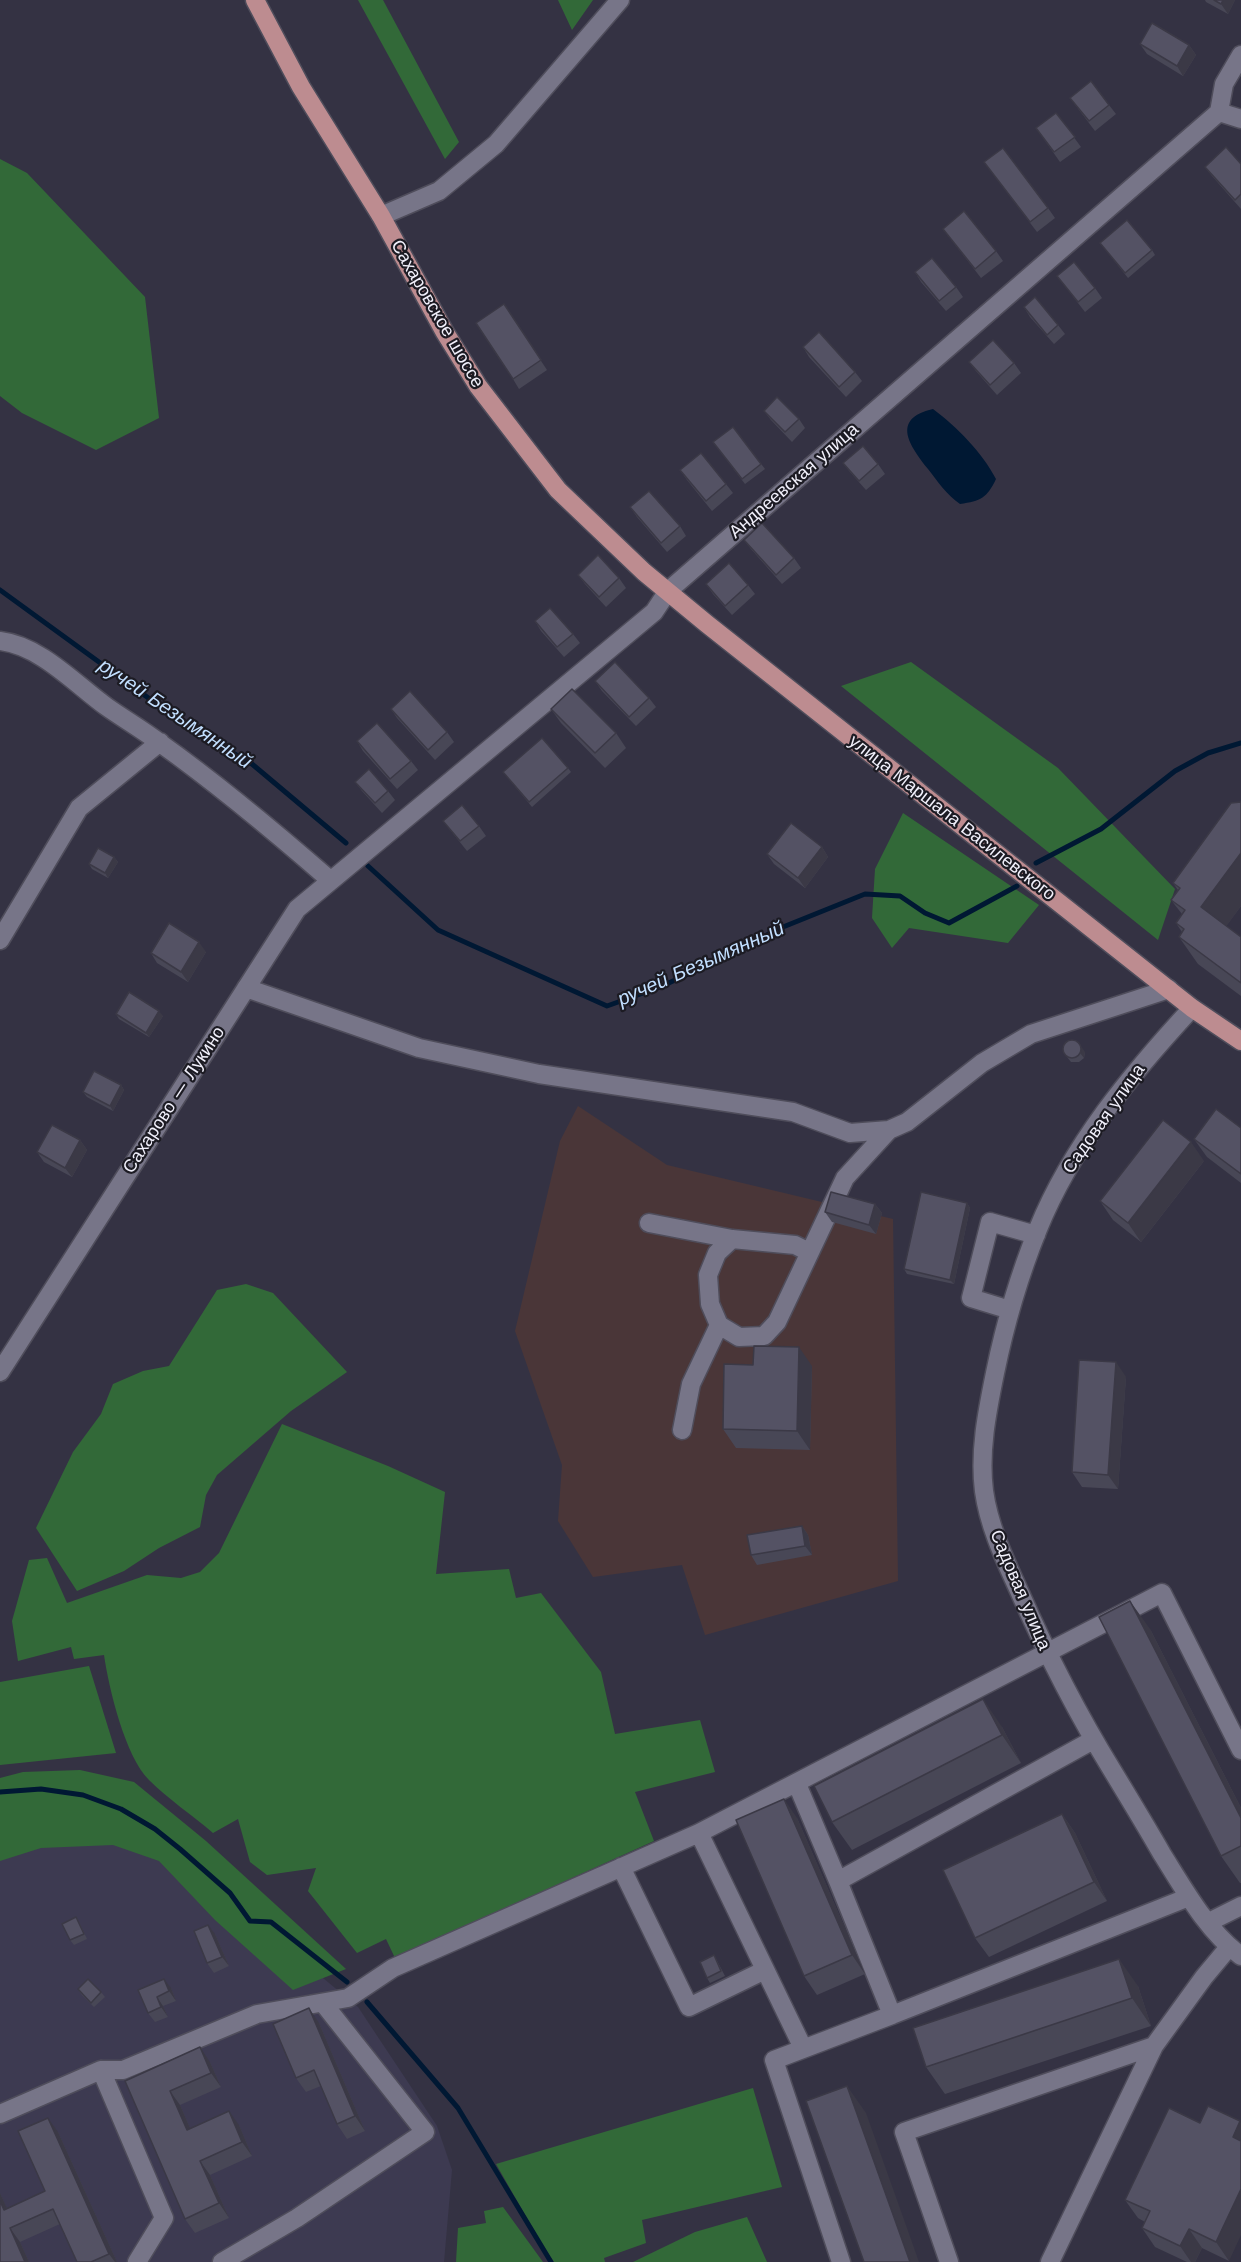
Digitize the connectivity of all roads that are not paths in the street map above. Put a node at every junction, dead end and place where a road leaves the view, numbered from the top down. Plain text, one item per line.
1 (255, 0) edge
2 (620, 0) edge
3 (1241, 55) edge
4 (1219, 112) junction
5 (1241, 119) edge
6 (381, 216) junction
7 (668, 591) junction
8 (0, 641) edge
9 (160, 742) junction
10 (371, 849) joint
11 (330, 880) junction
12 (0, 940) edge
13 (246, 988) junction
14 (1168, 989) junction
15 (1192, 1008) junction
16 (1241, 1041) edge
17 (889, 1130) junction
18 (649, 1223) dead end
19 (1036, 1235) junction
20 (732, 1239) junction
21 (809, 1252) junction
22 (1010, 1310) junction
23 (719, 1325) junction
24 (0, 1372) edge
25 (682, 1430) dead end
26 (1047, 1654) junction
27 (1093, 1740) junction
28 (1241, 1750) edge
29 (797, 1784) junction
30 (699, 1833) junction
31 (621, 1867) junction
32 (838, 1881) junction
33 (1189, 1897) junction
34 (1241, 1906) edge
35 (1209, 1922) junction
36 (1235, 1952) edge
37 (765, 1970) junction
38 (323, 2003) junction
39 (892, 2016) junction
40 (1154, 2046) junction
41 (803, 2048) junction
42 (100, 2070) junction
43 (0, 2114) edge
44 (137, 2262) edge
45 (222, 2262) edge
46 (841, 2262) edge
47 (949, 2262) edge
48 (1050, 2262) edge

1 - 6 main road, Сахаровское шоссе
2 - 6 street
3 - 4 street
4 - 5 street
4 - 7 street, Андреевская улица
6 - 7 main road, Сахаровское шоссе
7 - 10 street, Андреевская улица
7 - 14 main road, улица Маршала Василевского
8 - 9 street
9 - 11 street
9 - 12 street
10 - 11 street, Сахарово — Лукино
11 - 13 street, Сахарово — Лукино
13 - 17 street
13 - 24 street, Сахарово — Лукино
14 - 15 main road, улица Маршала Василевского
14 - 17 street
15 - 16 main road, улица Маршала Василевского
15 - 19 street, Садовая улица
17 - 21 street
18 - 20 street
19 - 22 street, Садовая улица
19 - 22 street
20 - 21 street
20 - 23 street
21 - 23 street
22 - 26 street, Садовая улица
23 - 25 street
26 - 27 street, Садовая улица
26 - 28 street
26 - 29 street
27 - 32 street
27 - 33 street, Садовая улица
29 - 30 street
29 - 32 street
30 - 31 street
30 - 37 street
31 - 37 street
31 - 38 street
32 - 39 street
33 - 35 street, Садовая улица
33 - 39 street
34 - 35 street
35 - 36 street, Садовая улица
36 - 40 street
37 - 41 street
38 - 42 street
38 - 45 street
39 - 41 street
40 - 47 street
40 - 48 street
41 - 46 street
42 - 43 street
42 - 44 street

